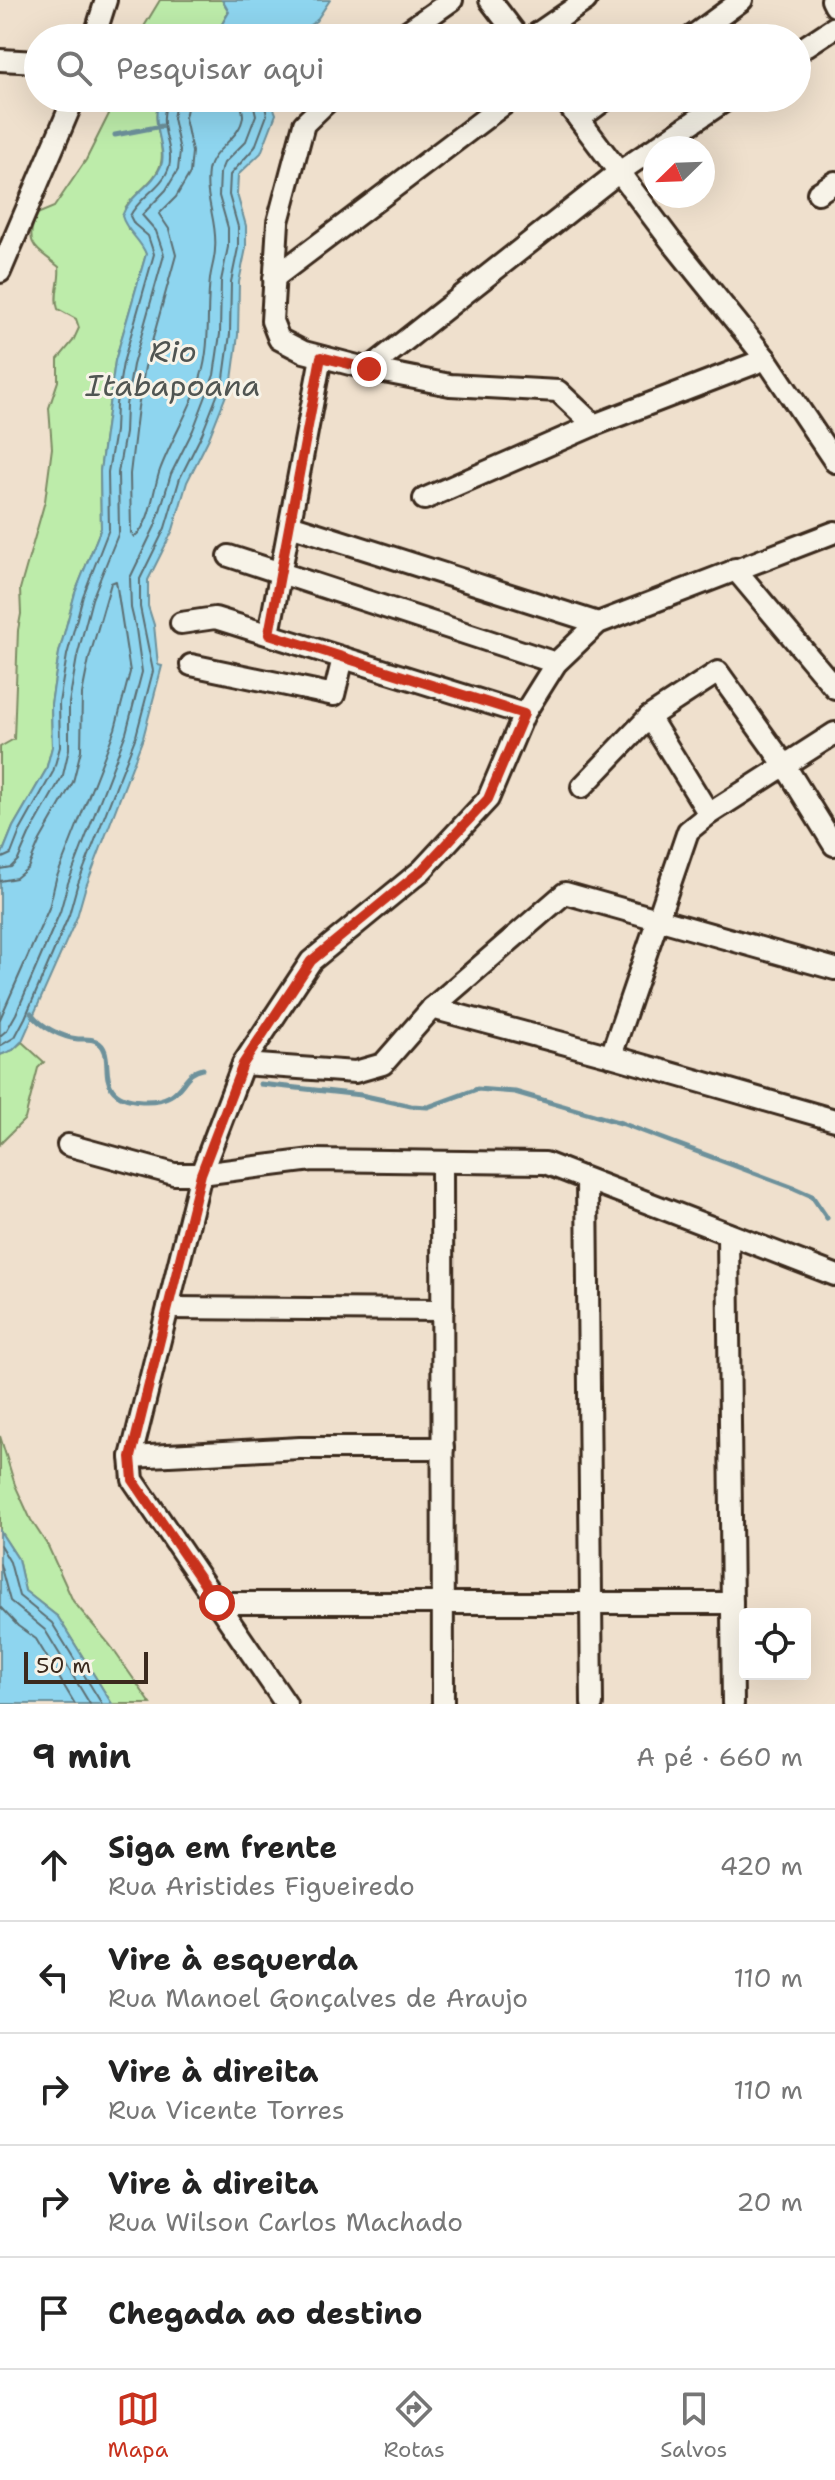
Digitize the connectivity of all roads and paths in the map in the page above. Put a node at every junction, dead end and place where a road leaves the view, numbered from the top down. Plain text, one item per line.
1 (106, 0) edge
2 (452, 0) edge
3 (490, 0) edge
4 (586, 0) edge
5 (742, 0) edge
6 (832, 0) edge
7 (835, 6) edge
8 (98, 24) edge
9 (418, 24) edge
10 (508, 24) edge
11 (551, 24) edge
12 (709, 24) edge
13 (835, 27) edge
14 (811, 43) edge
15 (0, 60) edge
16 (24, 61) edge
17 (67, 112) edge
18 (316, 112) edge
19 (493, 112) edge
20 (574, 112) edge
21 (588, 112) edge
22 (708, 112) edge
23 (579, 119) junction
24 (619, 172) junction
25 (10, 227) edge
26 (0, 272) edge
27 (274, 278) junction
28 (321, 357) junction
29 (766, 359) junction
30 (369, 369) junction
31 (594, 425) junction
32 (835, 462) edge
33 (424, 499) dead end
34 (290, 525) junction
35 (835, 532) edge
36 (229, 556) dead end
37 (735, 569) junction
38 (281, 573) junction
39 (181, 623) dead end
40 (598, 623) junction
41 (269, 634) junction
42 (343, 658) junction
43 (556, 663) junction
44 (191, 665) dead end
45 (835, 688) edge
46 (524, 714) junction
47 (649, 717) junction
48 (835, 733) edge
49 (784, 764) junction
50 (582, 787) dead end
51 (709, 814) junction
52 (834, 845) edge
53 (659, 917) junction
54 (835, 969) edge
55 (432, 1008) junction
56 (611, 1056) junction
57 (243, 1064) junction
58 (835, 1120) edge
59 (68, 1145) dead end
60 (442, 1162) junction
61 (201, 1174) junction
62 (587, 1180) junction
63 (728, 1234) junction
64 (835, 1275) edge
65 (168, 1308) junction
66 (443, 1310) junction
67 (443, 1448) junction
68 (131, 1457) junction
69 (217, 1603) junction
70 (443, 1603) junction
71 (592, 1603) junction
72 (732, 1603) junction
73 (286, 1704) edge
74 (443, 1704) edge
75 (592, 1704) edge
76 (733, 1704) edge

1 - 8 street
2 - 9 street
3 - 10 street
4 - 11 street
5 - 12 street
6 - 7 street
13 - 14 street
15 - 16 street
17 - 25 street
18 - 27 street
19 - 27 street
20 - 23 street
21 - 23 street
22 - 24 street
23 - 24 street
24 - 29 street
24 - 30 street
25 - 26 street
27 - 28 street
28 - 30 street
28 - 34 street
29 - 31 street
29 - 32 street
30 - 31 street
31 - 33 street
34 - 38 street
34 - 40 street
35 - 37 street
36 - 38 street
37 - 40 street
37 - 45 street
38 - 41 street
38 - 43 street
39 - 41 street
40 - 43 street
41 - 42 street
42 - 44 street
42 - 46 street
43 - 46 street
46 - 57 street
47 - 49 street
47 - 50 street
47 - 51 street
48 - 49 street
49 - 51 street
49 - 52 street
51 - 53 street
53 - 54 street
53 - 55 street
53 - 56 street
55 - 56 street
55 - 57 street
56 - 58 street
57 - 61 street
59 - 61 street
60 - 61 street
60 - 62 street
60 - 66 street
61 - 65 street
62 - 63 street
62 - 71 street
63 - 64 street
63 - 72 street
65 - 66 street
65 - 68 street
66 - 67 street
67 - 68 street
67 - 70 street
68 - 69 street
69 - 70 street
69 - 73 street
70 - 71 street
70 - 74 street
71 - 72 street
71 - 75 street
72 - 76 street

